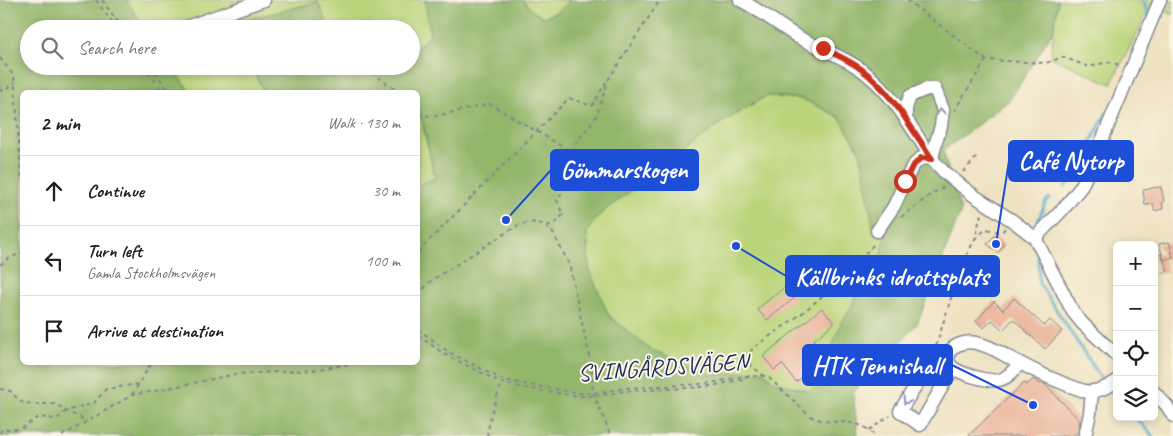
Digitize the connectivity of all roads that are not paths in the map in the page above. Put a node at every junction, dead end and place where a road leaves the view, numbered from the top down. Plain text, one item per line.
1 (264, 0) edge
2 (740, 0) edge
3 (1160, 0) edge
4 (206, 20) edge
5 (906, 120) junction
6 (932, 159) junction
7 (877, 236) road end
8 (1035, 238) junction
9 (1113, 352) edge
10 (949, 355) junction
11 (1020, 363) junction
12 (952, 368) junction
13 (1113, 383) edge
14 (1092, 392) junction
15 (1158, 396) edge
16 (1171, 408) edge
17 (1085, 436) edge

1 - 4 street
2 - 5 street
3 - 8 street
5 - 6 street
6 -> 5 street
6 - 7 street
6 - 8 street
8 - 9 street
10 - 11 street
10 - 12 street
10 -> 12 street
11 - 12 street
11 - 14 street
13 - 14 street
14 - 17 street
15 - 16 street

